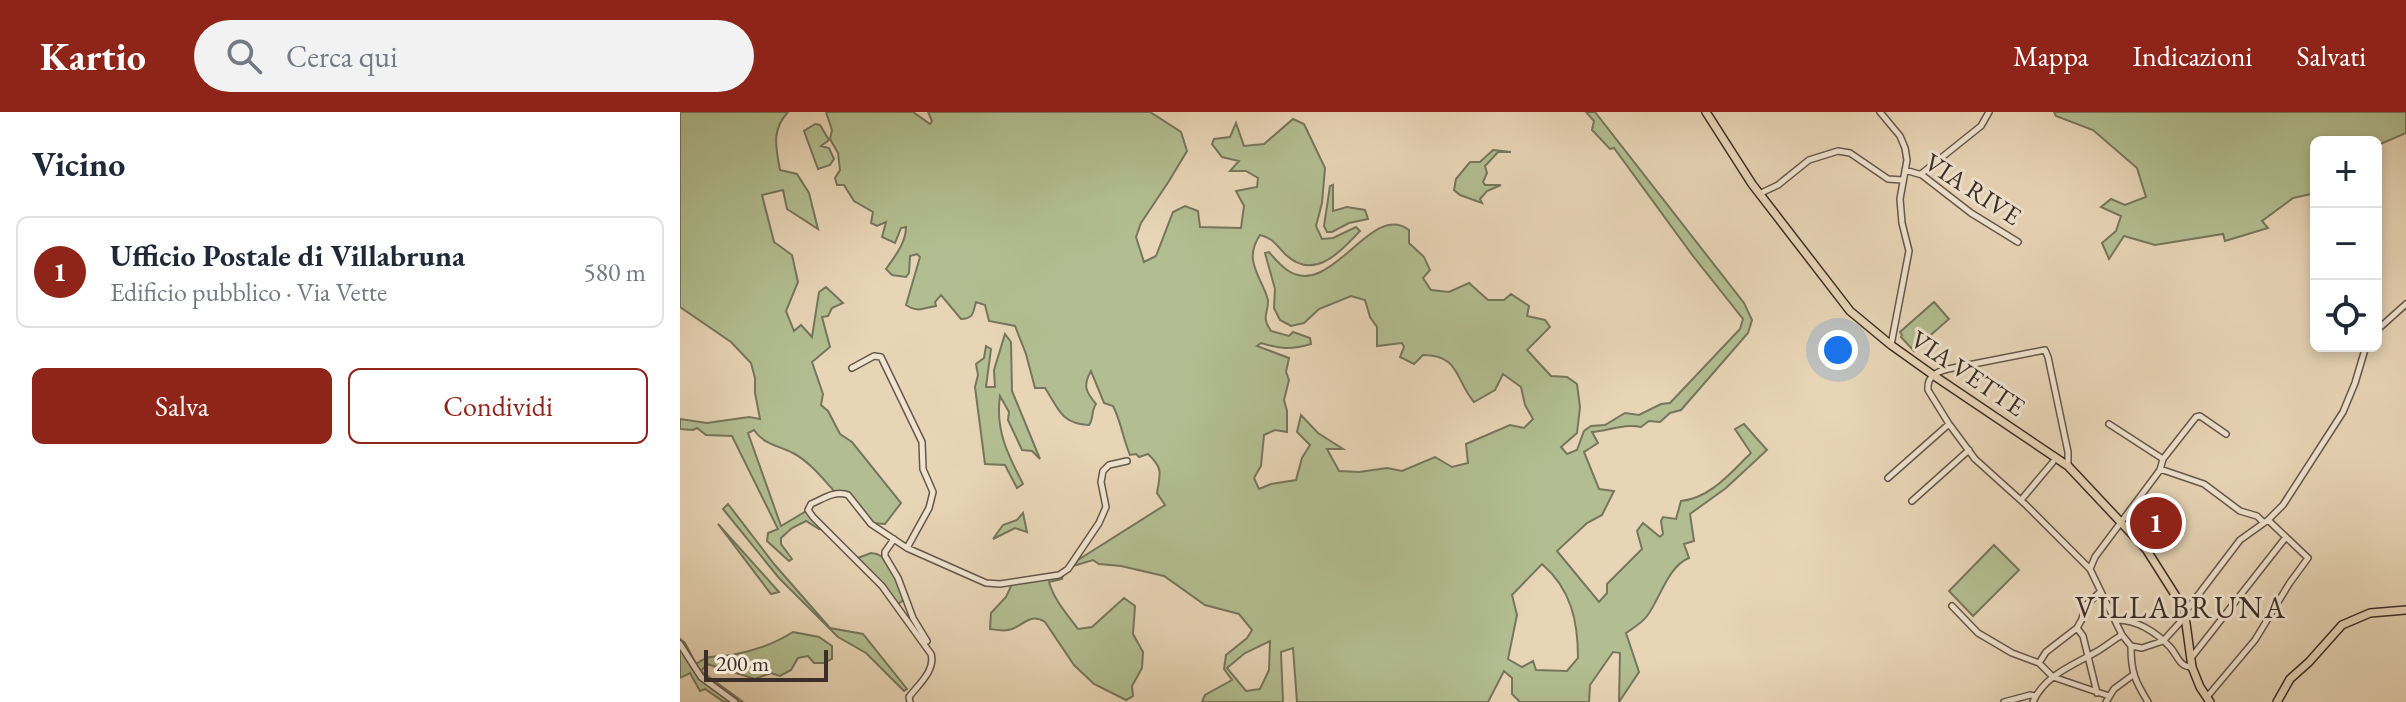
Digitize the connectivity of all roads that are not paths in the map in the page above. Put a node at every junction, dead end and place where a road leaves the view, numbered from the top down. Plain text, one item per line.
1 (1706, 112) edge
2 (1880, 112) edge
3 (1891, 112) edge
4 (1989, 112) edge
5 (1886, 118) junction
6 (1905, 170) junction
7 (1921, 174) junction
8 (1902, 180) junction
9 (1759, 194) junction
10 (2018, 242) dead end
11 (2406, 304) edge
12 (2382, 326) edge
13 (1893, 328) junction
14 (1883, 338) junction
15 (1891, 345) junction
16 (2363, 352) edge
17 (852, 368) dead end
18 (1933, 375) junction
19 (1949, 424) junction
20 (2109, 424) dead end
21 (2226, 434) dead end
22 (1969, 450) junction
23 (2068, 452) junction
24 (2163, 459) junction
25 (2055, 460) junction
26 (1127, 461) dead end
27 (2068, 466) junction
28 (2160, 470) junction
29 (1888, 478) dead end
30 (2021, 500) junction
31 (1912, 501) dead end
32 (2174, 518) dead end
33 (2266, 521) junction
34 (2121, 522) junction
35 (2286, 537) junction
36 (894, 539) junction
37 (907, 548) junction
38 (2146, 549) junction
39 (2090, 569) junction
40 (2100, 592) junction
41 (1952, 606) dead end
42 (2406, 610) edge
43 (2185, 613) junction
44 (2115, 620) junction
45 (2077, 628) junction
46 (2122, 635) junction
47 (2163, 641) junction
48 (680, 645) edge
49 (2131, 646) junction
50 (2087, 657) junction
51 (933, 661) junction
52 (2039, 663) junction
53 (2192, 663) junction
54 (2133, 675) junction
55 (2053, 677) junction
56 (2097, 693) junction
57 (2034, 699) edge
58 (2108, 699) edge
59 (2208, 700) edge
60 (735, 702) edge
61 (910, 702) edge
62 (2004, 702) edge
63 (2148, 702) edge
64 (2277, 702) edge

1 - 9 main road, VIA VETTE
2 - 5 street
3 - 5 street
4 - 7 street
5 - 6 street
6 - 7 street, VIA RIVE
6 - 8 street
7 - 10 street, VIA RIVE
8 - 9 street
8 - 13 street
9 - 14 main road, VIA VETTE
11 - 12 street
13 - 14 street
13 - 15 street
14 - 15 main road, VIA VETTE
15 - 18 main road, VIA VETTE
16 - 33 street
17 - 37 street
18 - 19 street
18 - 23 street
18 - 25 main road, VIA VETTE
19 - 22 street
19 - 29 street
20 - 24 street
21 - 24 street
22 - 30 street
22 - 31 street
23 - 25 street
23 - 27 street
24 - 28 street
25 - 27 main road, VIA VETTE
25 - 30 street
26 - 37 street
27 - 34 main road, VIA VETTE
28 - 33 street
28 - 34 street
30 - 39 street
32 - 38 street
33 - 35 street
33 - 43 street
34 - 38 main road, VIA VETTE
34 - 39 street
35 - 53 street
35 - 59 street
36 - 37 street
36 - 51 street
36 - 51 street
38 - 43 main road, VIA VETTE
39 - 40 street
40 - 44 street
40 - 45 street
41 - 52 street
42 - 64 main road
43 - 47 street
43 - 53 main road, VIA VETTE
44 - 46 street
44 - 47 street
45 - 50 street
45 - 52 street
46 - 49 street
46 - 50 street
47 - 49 street
47 - 53 street
48 - 60 street
49 - 54 street
50 - 55 street
50 - 56 street
51 - 61 street
52 - 55 street
53 - 59 main road, VIA VETTE
54 - 58 street
54 - 63 street
55 - 56 street
55 - 57 street
56 - 58 street
57 - 62 street

